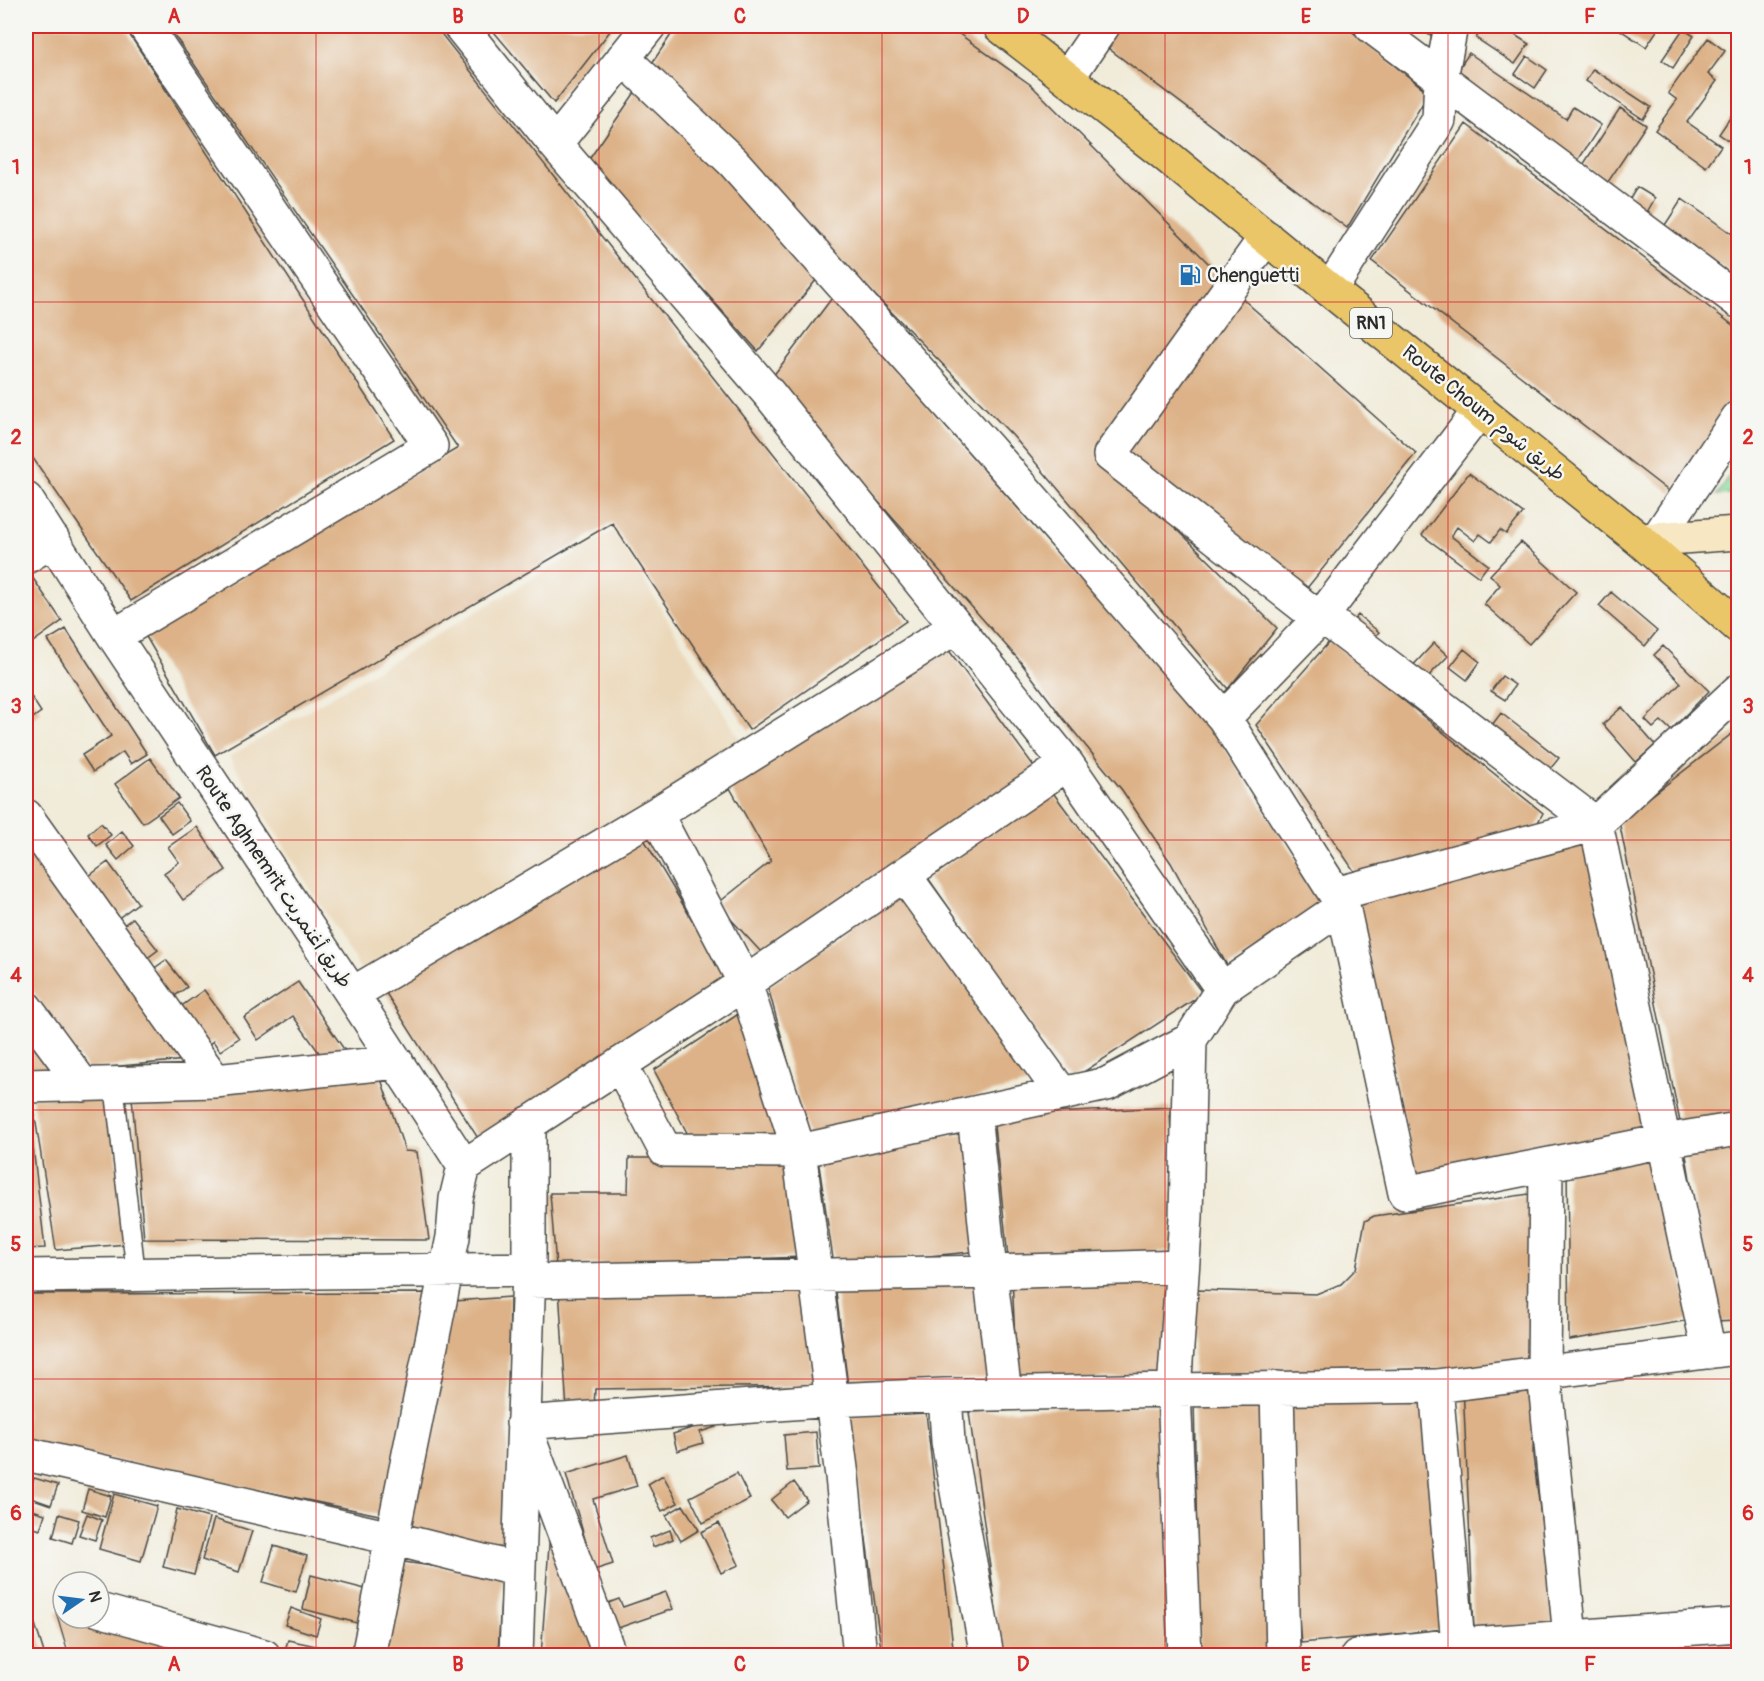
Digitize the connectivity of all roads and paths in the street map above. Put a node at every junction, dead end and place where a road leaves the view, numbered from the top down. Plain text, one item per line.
1 (145, 26) edge
2 (460, 26) edge
3 (649, 26) edge
4 (1000, 26) edge
5 (1103, 26) edge
6 (1371, 26) edge
7 (1451, 26) edge
8 (623, 58) junction
9 (1068, 77) junction
10 (1441, 78) junction
11 (555, 144) junction
12 (1266, 237) junction
13 (1330, 290) junction
14 (1738, 301) edge
15 (1480, 410) junction
16 (1738, 418) edge
17 (26, 499) edge
18 (1738, 534) edge
19 (1649, 539) junction
20 (53, 540) junction
21 (26, 557) edge
22 (1321, 617) junction
23 (1738, 626) edge
24 (956, 627) junction
25 (114, 636) junction
26 (1738, 691) edge
27 (1224, 718) junction
28 (1067, 764) junction
29 (656, 814) junction
30 (26, 816) edge
31 (1596, 824) junction
32 (904, 875) junction
33 (1339, 900) junction
34 (745, 982) junction
35 (1222, 989) junction
36 (352, 994) junction
37 (26, 1008) edge
38 (1190, 1040) junction
39 (397, 1062) junction
40 (620, 1064) junction
41 (214, 1081) junction
42 (98, 1085) junction
43 (26, 1086) edge
44 (1062, 1094) junction
45 (974, 1113) junction
46 (529, 1123) junction
47 (1738, 1129) edge
48 (1664, 1142) junction
49 (799, 1151) junction
50 (1546, 1165) junction
51 (464, 1166) junction
52 (529, 1168) junction
53 (1182, 1266) junction
54 (445, 1272) junction
55 (990, 1272) junction
56 (136, 1274) junction
57 (26, 1275) edge
58 (529, 1275) junction
59 (816, 1275) junction
60 (1724, 1350) edge
61 (1544, 1374) junction
62 (1436, 1386) junction
63 (1277, 1388) junction
64 (1174, 1390) junction
65 (1005, 1394) junction
66 (945, 1395) junction
67 (832, 1400) junction
68 (523, 1423) junction
69 (26, 1454) edge
70 (391, 1538) junction
71 (519, 1570) junction
72 (111, 1614) edge
73 (1738, 1625) edge
74 (1570, 1637) junction
75 (1458, 1650) edge
76 (264, 1656) edge
77 (368, 1656) edge
78 (516, 1656) edge
79 (610, 1656) edge
80 (860, 1656) edge
81 (987, 1656) edge
82 (1185, 1656) edge
83 (1283, 1656) edge
84 (1357, 1656) edge

1 - 25 street
2 - 11 street
3 - 8 street
4 - 9 highway, Route Choum طريق شوم / RN1
5 - 9 street
6 - 10 street
7 - 10 street
8 - 11 street
8 - 27 street
9 - 12 highway, Route Choum طريق شوم / RN1
10 - 13 street
10 - 14 street
11 - 24 street
12 - 13 highway, Route Choum طريق شوم / RN1
12 - 22 street
13 - 15 highway, Route Choum طريق شوم / RN1
15 - 19 highway, Route Choum طريق شوم / RN1
15 - 22 street
16 - 19 street
17 - 20 street, Route Aghnemrit طريق أغنمريت
18 - 19 street
19 - 23 highway, Route Choum طريق شوم / RN1
20 - 21 street
20 - 25 street, Route Aghnemrit طريق أغنمريت
22 - 27 street
22 - 31 street
24 - 28 street
24 - 29 street
25 - 36 street, Route Aghnemrit طريق أغنمريت
26 - 31 street
27 - 33 street
28 - 32 street
28 - 35 street
29 - 34 street
29 - 36 street
30 - 41 street
31 - 33 street
31 - 48 street
32 - 34 street
32 - 44 street
33 - 35 street
33 - 50 street
34 - 40 street
34 - 49 street
35 - 38 street
36 - 39 street, Route Aghnemrit طريق أغنمريت
37 - 42 street
38 - 44 street
38 - 53 street
39 - 41 street
39 - 51 street, Route Aghnemrit طريق أغنمريت
40 - 46 street
40 - 49 street
41 - 42 street
42 - 43 street
42 - 56 lane
44 - 45 street
45 - 49 street
45 - 55 street
46 - 51 street
46 - 52 street
47 - 48 street
48 - 50 street
48 - 60 street
49 - 59 street
50 - 61 street
51 - 52 street
51 - 54 street
52 - 58 street
53 - 55 street
53 - 64 street
54 - 56 street
54 - 58 street
54 - 70 street
55 - 59 street
55 - 65 street
56 - 57 street
58 - 59 street
58 - 68 street
59 - 67 street
60 - 61 street
61 - 62 street
61 - 74 street
62 - 63 street
62 - 75 street
63 - 64 street
63 - 83 street
64 - 65 street
64 - 82 street
65 - 66 street
66 - 67 street
66 - 81 street
67 - 68 street
67 - 80 street
68 - 71 street
68 - 79 street
69 - 70 street
70 - 71 street
70 - 77 street
71 - 78 street
72 - 76 street
73 - 74 street
74 - 75 street
75 - 84 street

